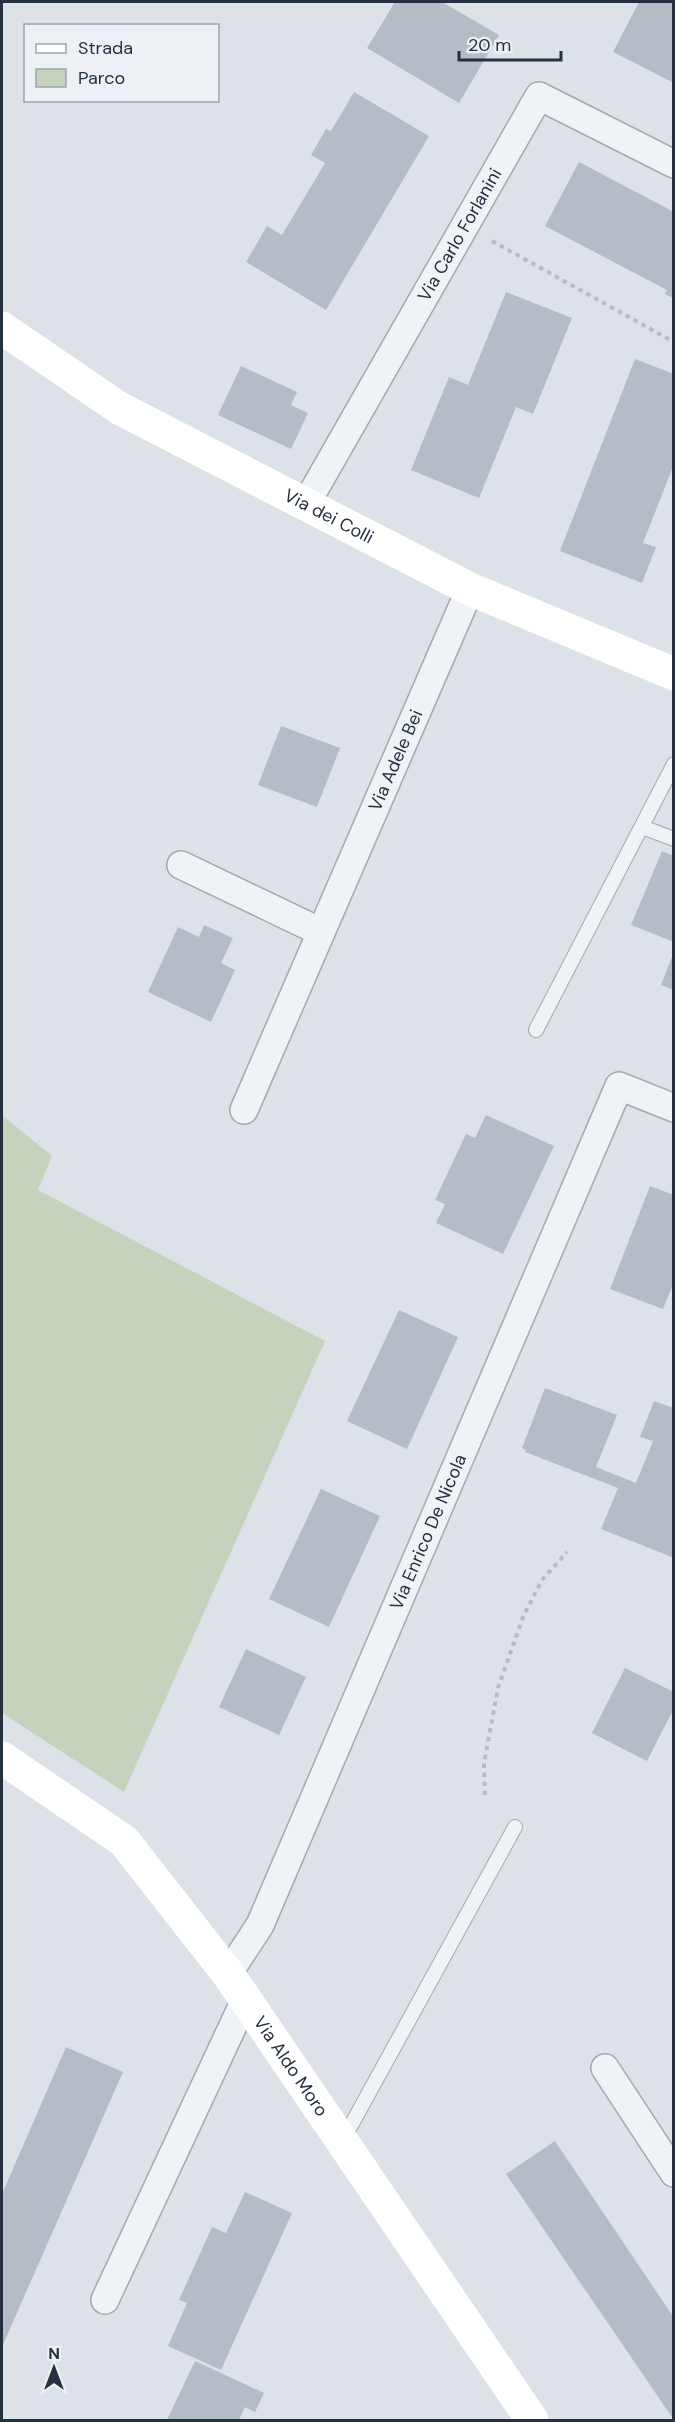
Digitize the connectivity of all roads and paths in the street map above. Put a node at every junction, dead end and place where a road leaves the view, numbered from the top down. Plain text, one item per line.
1 (674, 164) edge
2 (465, 226) junction
3 (2, 328) edge
4 (674, 342) edge
5 (306, 504) junction
6 (470, 589) junction
7 (674, 674) edge
8 (674, 764) edge
9 (642, 827) junction
10 (674, 839) edge
11 (181, 865) dead end
12 (321, 932) junction
13 (536, 1030) dead end
14 (674, 1108) edge
15 (244, 1110) dead end
16 (567, 1552) dead end
17 (2, 1758) edge
18 (485, 1795) dead end
19 (515, 1827) dead end
20 (236, 1987) junction
21 (605, 2068) dead end
22 (342, 2142) junction
23 (674, 2173) edge
24 (105, 2300) dead end
25 (532, 2421) edge

1 - 2 street, Via Carlo Forlanini
2 - 4 path
2 - 5 street, Via Carlo Forlanini
3 - 5 street, Via dei Colli
5 - 6 street, Via dei Colli
6 - 7 street, Via dei Colli
6 - 12 street, Via Adele Bei
8 - 9 lane
9 - 10 lane
9 - 13 lane
11 - 12 street
12 - 15 street, Via Adele Bei
14 - 20 street, Via Enrico De Nicola
16 - 18 path
17 - 20 street, Via Aldo Moro
19 - 22 lane
20 - 22 street, Via Aldo Moro
20 - 24 street, Via Enrico De Nicola
21 - 23 street
22 - 25 street, Via Aldo Moro

